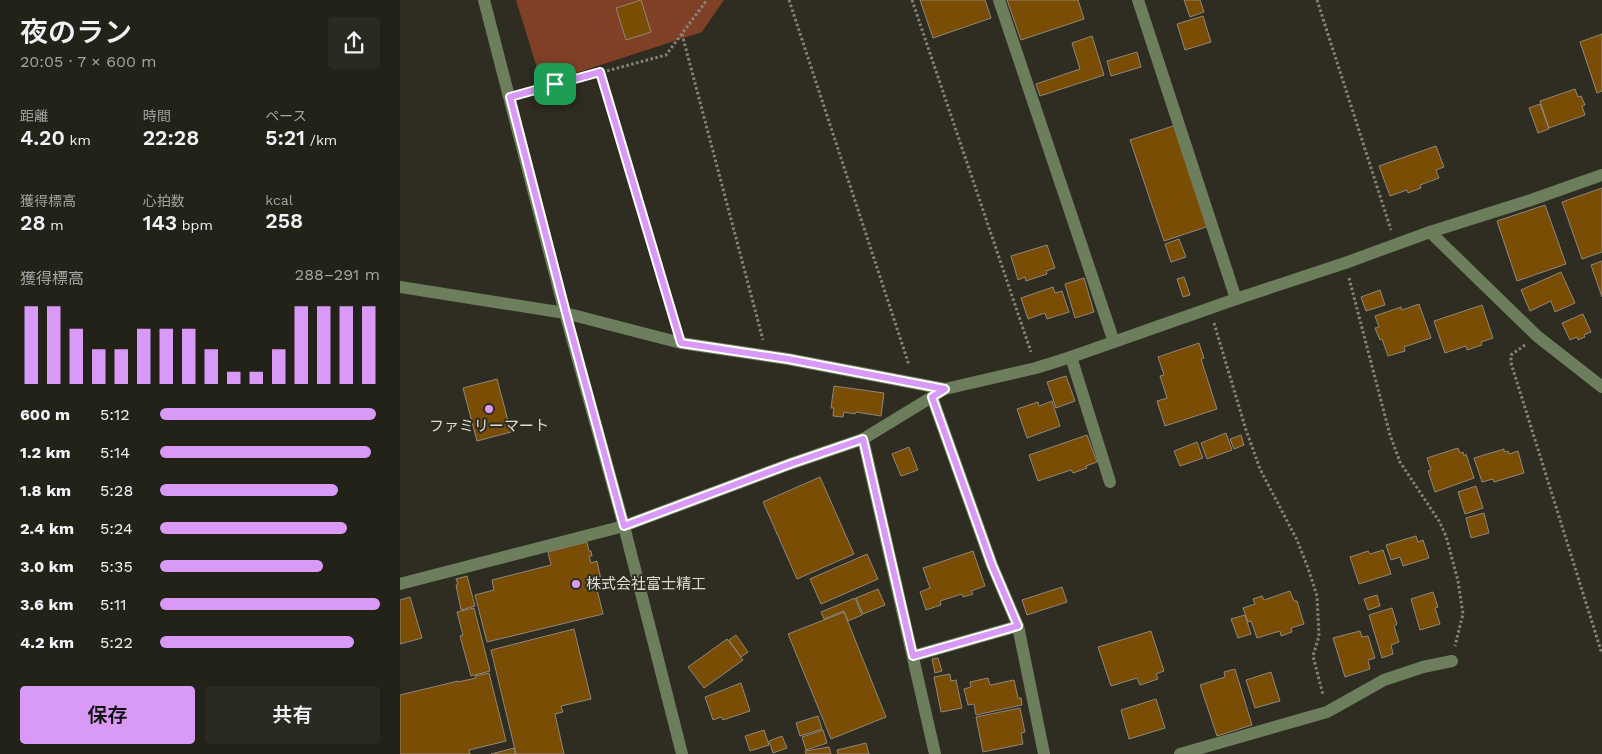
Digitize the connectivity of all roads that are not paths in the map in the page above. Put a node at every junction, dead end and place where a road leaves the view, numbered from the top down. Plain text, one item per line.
1 (484, 0) edge
2 (999, 0) edge
3 (1138, 0) edge
4 (1602, 175) edge
5 (1430, 232) junction
6 (400, 287) edge
7 (1236, 299) junction
8 (566, 313) junction
9 (1114, 342) junction
10 (1071, 357) junction
11 (1602, 387) edge
12 (945, 389) junction
13 (932, 397) junction
14 (863, 439) junction
15 (1110, 482) dead end
16 (624, 526) junction
17 (400, 584) edge
18 (1018, 626) junction
19 (913, 656) junction
20 (1452, 661) road end
21 (682, 754) edge
22 (936, 754) edge
23 (1044, 754) edge
24 (1180, 754) edge

1 - 8 street
2 - 9 street
3 - 7 street
4 - 5 street
5 - 7 street
5 - 11 street
6 - 8 street
7 - 9 street
8 - 12 street
8 - 16 street
9 - 10 street
10 - 12 street
10 - 15 street
12 - 13 street
13 - 14 street
13 - 18 street
14 - 16 street
14 - 19 street
16 - 17 street
16 - 21 street
18 - 19 street
18 - 23 street
19 - 22 street
20 - 24 street

